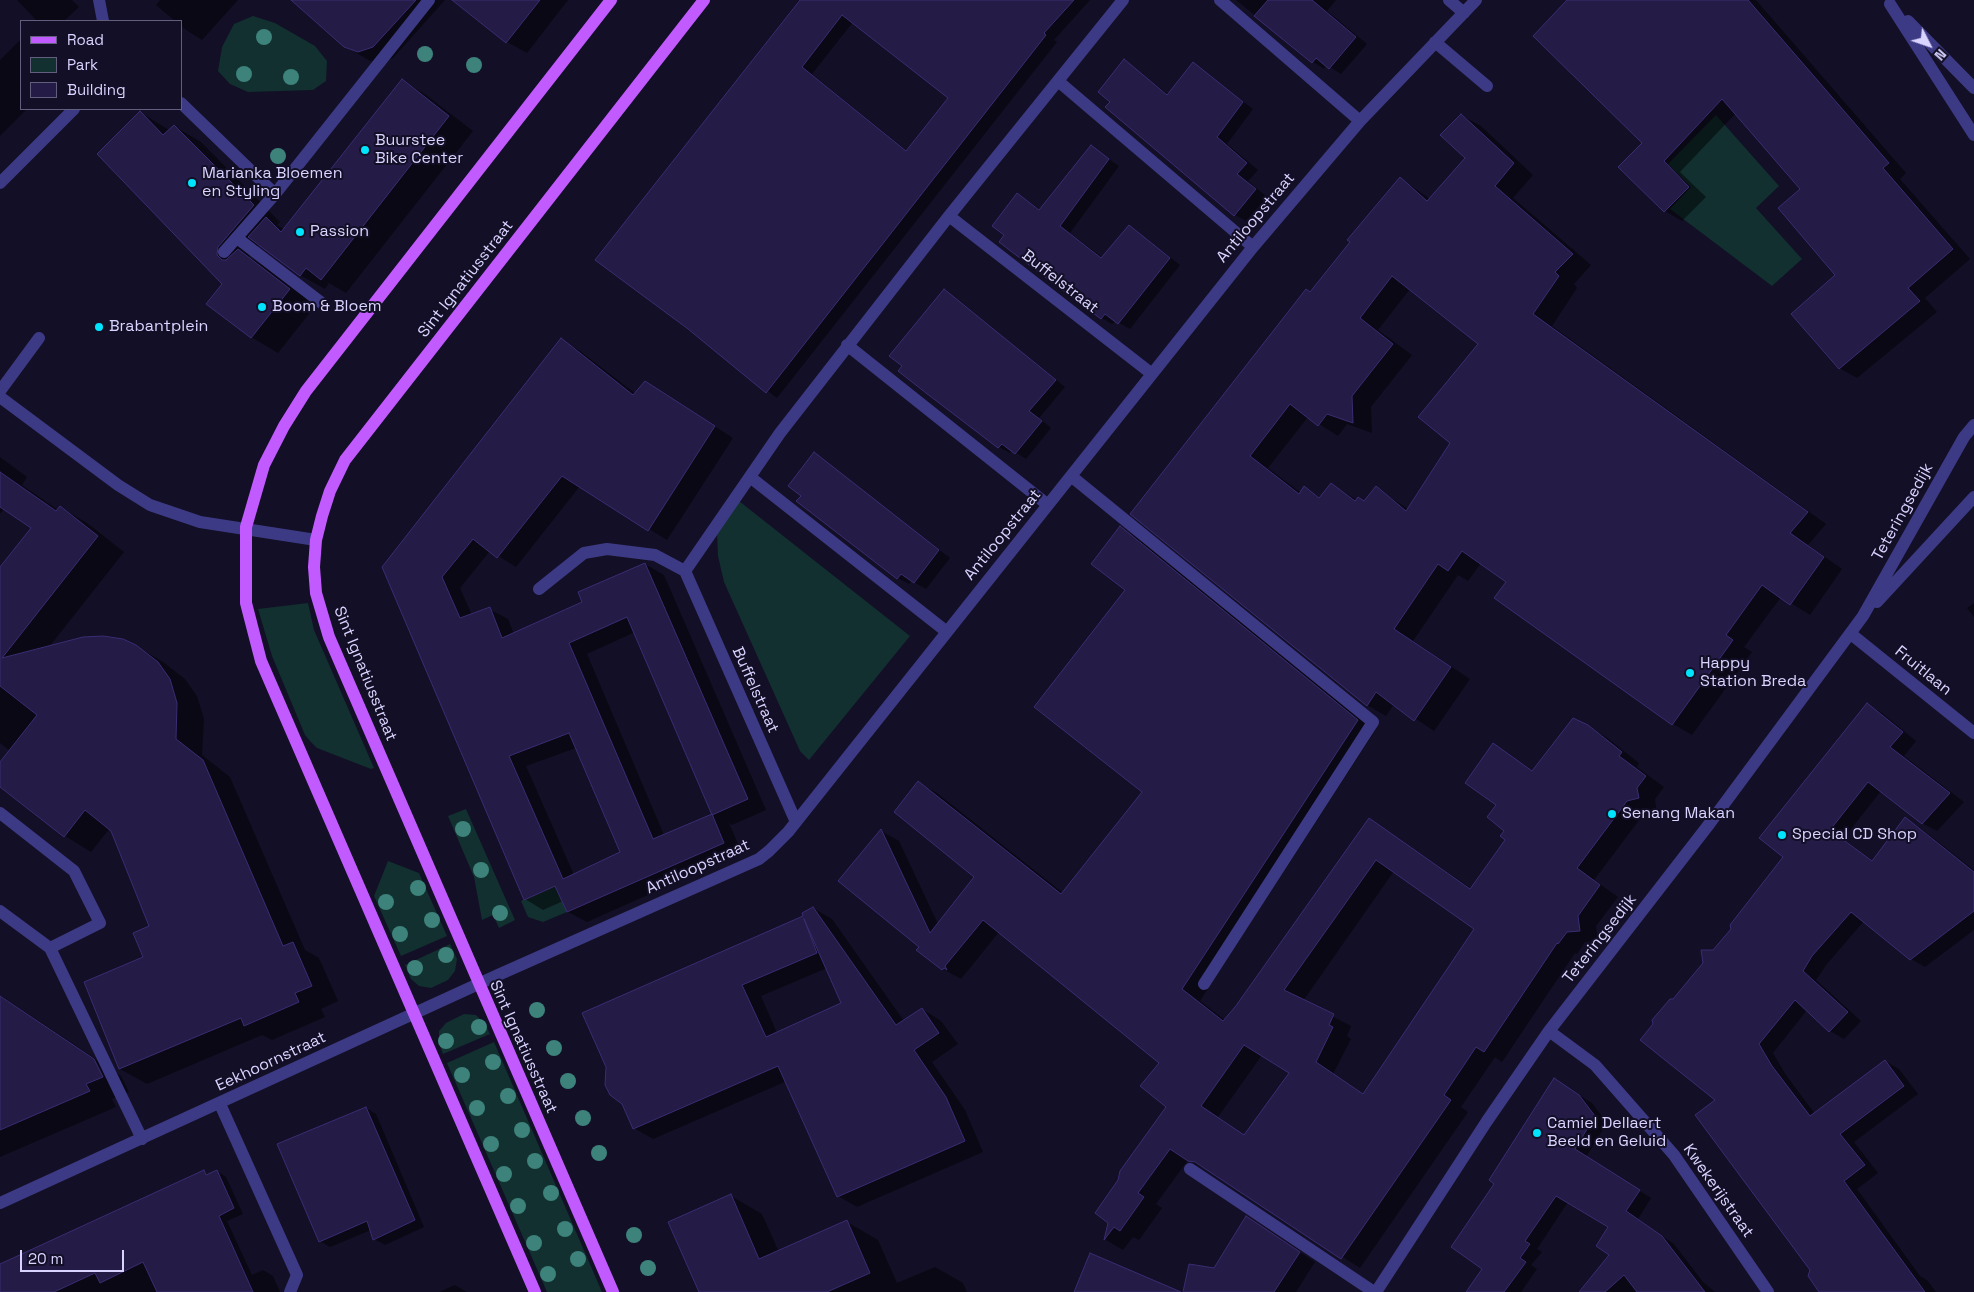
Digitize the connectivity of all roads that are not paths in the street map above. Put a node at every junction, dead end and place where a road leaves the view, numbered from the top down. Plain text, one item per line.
1 (99, 0) edge
2 (429, 0) edge
3 (611, 0) edge
4 (704, 0) edge
5 (1123, 0) edge
6 (1220, 0) edge
7 (1449, 0) edge
8 (1476, 0) edge
9 (1888, 2) edge
10 (1464, 13) junction
11 (103, 20) edge
12 (1435, 42) junction
13 (1058, 81) junction
14 (1486, 86) dead end
15 (1974, 88) edge
16 (182, 104) edge
17 (73, 110) edge
18 (1360, 121) junction
19 (1974, 134) edge
20 (0, 183) edge
21 (275, 194) junction
22 (949, 216) junction
23 (237, 238) junction
24 (1253, 247) junction
25 (224, 252) dead end
26 (324, 304) dead end
27 (39, 338) dead end
28 (848, 345) junction
29 (1152, 374) junction
30 (0, 391) edge
31 (0, 397) edge
32 (1974, 425) edge
33 (1071, 476) junction
34 (750, 477) junction
35 (1974, 497) edge
36 (1048, 505) junction
37 (246, 527) junction
38 (316, 540) junction
39 (685, 571) junction
40 (539, 589) dead end
41 (1863, 616) junction
42 (947, 632) junction
43 (1851, 634) junction
44 (1974, 733) edge
45 (0, 813) edge
46 (796, 822) junction
47 (0, 911) edge
48 (50, 948) junction
49 (479, 984) junction
50 (1204, 984) dead end
51 (414, 1014) junction
52 (1549, 1031) junction
53 (220, 1104) junction
54 (142, 1139) junction
55 (1190, 1169) dead end
56 (0, 1203) edge
57 (290, 1292) edge
58 (535, 1292) edge
59 (613, 1292) edge
60 (1375, 1292) edge
61 (1768, 1292) edge

1 - 11 street
2 - 21 street
3 - 37 main road
4 - 38 main road, Sint Ignatiusstraat
5 - 13 street
6 - 18 street
7 - 10 street
8 - 10 street, Antiloopstraat
9 - 15 street
9 - 19 street
10 - 12 street, Antiloopstraat
12 - 14 street
12 - 18 street, Antiloopstraat
13 - 22 street
13 - 24 street
16 - 21 street
17 - 20 street
18 - 24 street, Antiloopstraat
21 - 23 street
22 - 28 street
22 - 29 street, Buffelstraat
23 - 25 street
23 - 26 street
24 - 29 street, Antiloopstraat
27 - 30 street
28 - 34 street
28 - 36 street
29 - 33 street, Antiloopstraat
31 - 37 street
32 - 41 street, Teteringsedijk
33 - 36 street, Antiloopstraat
33 - 50 street
34 - 39 street
34 - 42 street
35 - 41 street, Teteringsedijk
36 - 42 street, Antiloopstraat
37 - 38 street
37 - 51 main road
38 - 49 main road, Sint Ignatiusstraat
39 - 40 street
39 - 46 street, Buffelstraat
41 - 43 street, Teteringsedijk
42 - 46 street, Antiloopstraat
43 - 44 street, Fruitlaan
43 - 52 street, Teteringsedijk
45 - 48 street
46 - 49 street, Antiloopstraat
47 - 48 street
48 - 54 street
49 - 51 street, Antiloopstraat
49 - 59 main road, Sint Ignatiusstraat
51 - 53 street, Eekhoornstraat
51 - 58 main road
52 - 60 street, Teteringsedijk
52 - 61 street, Kwekerijstraat
53 - 54 street, Eekhoornstraat
53 - 57 street
54 - 56 street, Eekhoornstraat
55 - 60 street

